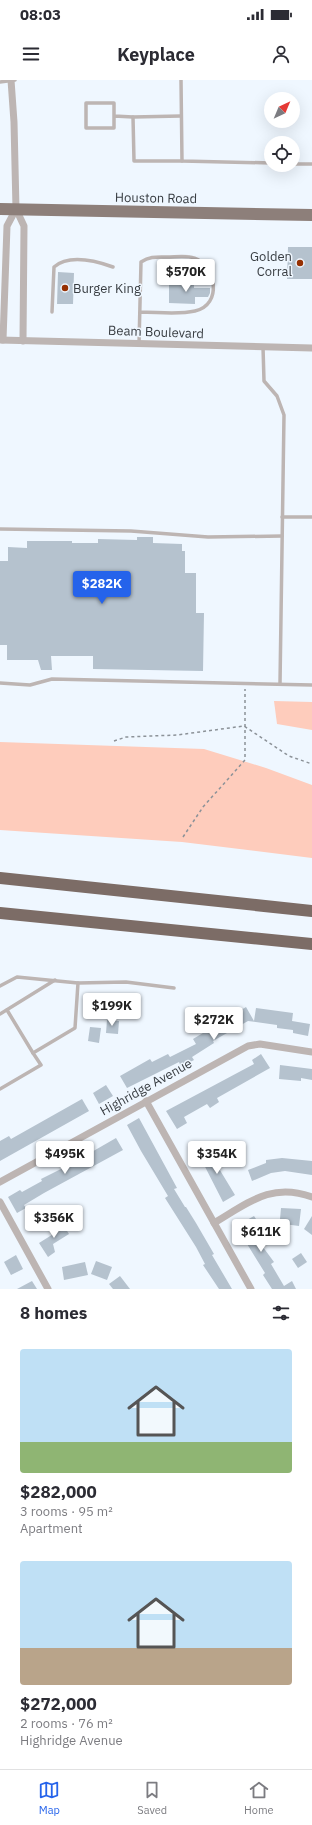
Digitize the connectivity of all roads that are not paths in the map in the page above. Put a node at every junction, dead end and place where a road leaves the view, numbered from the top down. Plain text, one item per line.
1 (13, 80) edge
2 (181, 80) edge
3 (0, 82) edge
4 (114, 116) junction
5 (181, 116) junction
6 (133, 117) junction
7 (182, 161) junction
8 (264, 163) edge
9 (300, 164) edge
10 (312, 164) edge
11 (0, 209) edge
12 (16, 209) junction
13 (312, 215) edge
14 (113, 267) dead end
15 (52, 312) dead end
16 (140, 312) junction
17 (2, 340) edge
18 (22, 341) junction
19 (139, 344) junction
20 (263, 347) junction
21 (312, 348) edge
22 (282, 517) junction
23 (312, 517) edge
24 (0, 529) edge
25 (282, 536) junction
26 (0, 683) edge
27 (280, 684) junction
28 (312, 685) edge
29 (0, 878) edge
30 (312, 911) edge
31 (0, 913) edge
32 (312, 944) edge
33 (56, 980) junction
34 (78, 983) junction
35 (0, 986) edge
36 (174, 988) dead end
37 (7, 1010) junction
38 (0, 1014) edge
39 (312, 1052) edge
40 (33, 1053) junction
41 (0, 1089) edge
42 (146, 1101) junction
43 (0, 1182) edge
44 (312, 1197) edge
45 (0, 1202) edge
46 (214, 1223) junction
47 (48, 1289) edge
48 (251, 1289) edge

1 - 3 lane
1 - 12 street
2 - 5 lane
4 - 4 lane
4 - 6 lane
5 - 6 lane
5 - 7 lane
6 - 7 lane
7 - 8 lane
9 - 10 lane
11 - 12 main road, Houston Road
12 - 13 main road, Houston Road
12 - 17 street
12 - 18 street
14 - 15 lane
16 - 16 lane
16 - 19 lane
17 - 18 street, Beam Boulevard
18 - 19 street, Beam Boulevard
19 - 20 street, Beam Boulevard
20 - 21 street, Beam Boulevard
20 - 22 lane
22 - 23 lane
22 - 25 lane
24 - 25 lane
25 - 27 lane
26 - 27 lane
27 - 28 lane
29 - 30 highway
31 - 32 highway
33 - 34 lane
33 - 35 lane
33 - 37 lane
34 - 36 lane
34 - 40 lane
37 - 38 lane
37 - 40 lane
39 - 42 street, Highridge Avenue
40 - 41 lane
42 - 43 street, Highridge Avenue
42 - 46 street
44 - 46 street
45 - 47 street
46 - 48 street

